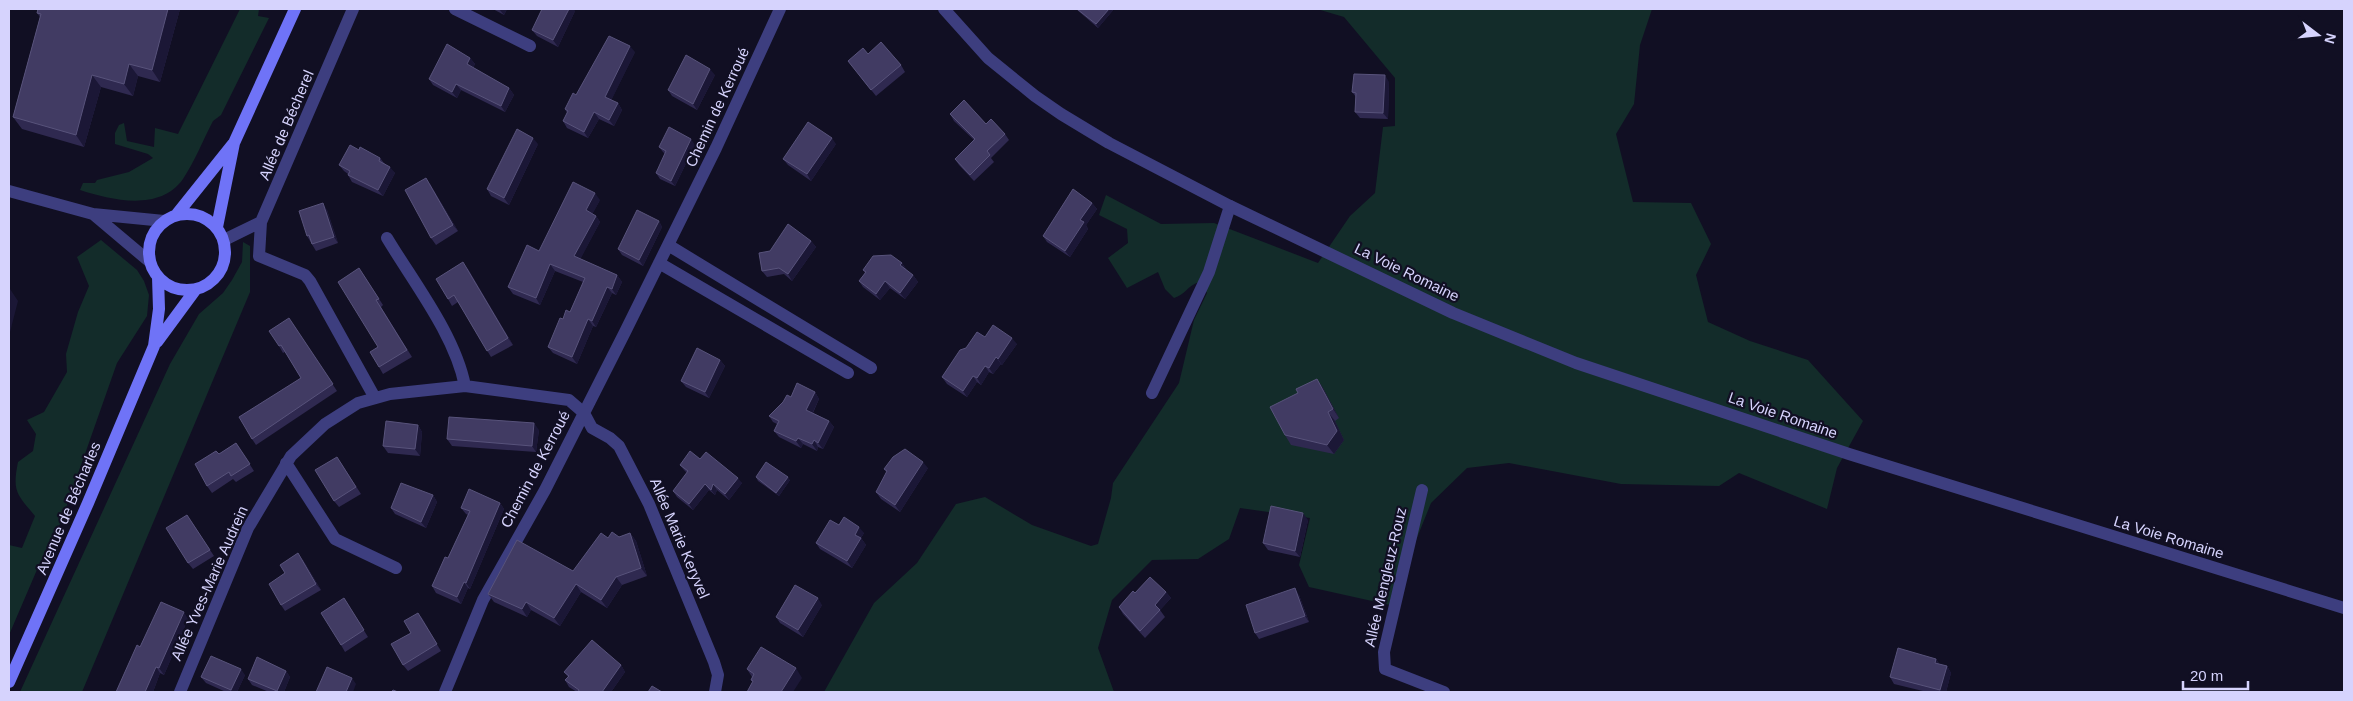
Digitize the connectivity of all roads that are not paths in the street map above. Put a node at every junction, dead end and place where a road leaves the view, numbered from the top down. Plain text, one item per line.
1 (295, 9) edge
2 (353, 9) edge
3 (456, 9) edge
4 (780, 9) edge
5 (944, 9) edge
6 (530, 46) dead end
7 (234, 143) junction
8 (9, 191) edge
9 (1230, 206) junction
10 (93, 214) junction
11 (177, 214) junction
12 (164, 221) junction
13 (261, 222) junction
14 (217, 227) junction
15 (387, 238) dead end
16 (224, 240) junction
17 (668, 245) junction
18 (150, 262) junction
19 (659, 263) junction
20 (158, 277) junction
21 (196, 289) junction
22 (154, 346) junction
23 (871, 368) dead end
24 (848, 373) dead end
25 (465, 386) junction
26 (1152, 393) dead end
27 (375, 398) junction
28 (584, 413) junction
29 (286, 463) junction
30 (1422, 490) dead end
31 (396, 568) dead end
32 (2344, 608) edge
33 (9, 682) edge
34 (180, 692) edge
35 (445, 692) edge
36 (715, 692) edge
37 (1444, 692) edge

1 - 7 main road
2 - 13 street, Allée de Bécherel
3 - 6 street
4 - 17 street, Chemin de Kerroué
5 - 9 street, La Voie Romaine
7 - 11 main road
7 - 14 main road
8 - 10 street
9 - 26 street
9 - 32 street, La Voie Romaine
10 - 12 street
10 - 18 street
11 - 12 main road
11 - 14 main road
12 - 18 main road
13 - 16 street
13 - 27 street, Allée de Bécherel
14 - 16 main road
15 - 25 street
16 - 21 main road
17 - 19 street, Chemin de Kerroué
17 - 23 street
18 - 20 main road
19 - 24 street
19 - 28 street, Chemin de Kerroué
20 - 21 main road
20 - 22 main road, Avenue de Bécharles
21 - 22 main road, Avenue de Bécharles
22 - 33 main road, Avenue de Bécharles
25 - 27 street, Allée Yves-Marie Audrein
25 - 28 street, Allée Yves-Marie Audrein
27 - 29 street, Allée Yves-Marie Audrein
28 - 35 street, Chemin de Kerroué
28 - 36 street, Allée Marie Keryvel
29 - 31 street
29 - 34 street, Allée Yves-Marie Audrein
30 - 37 street, Allée Mengleuz-Rouz

